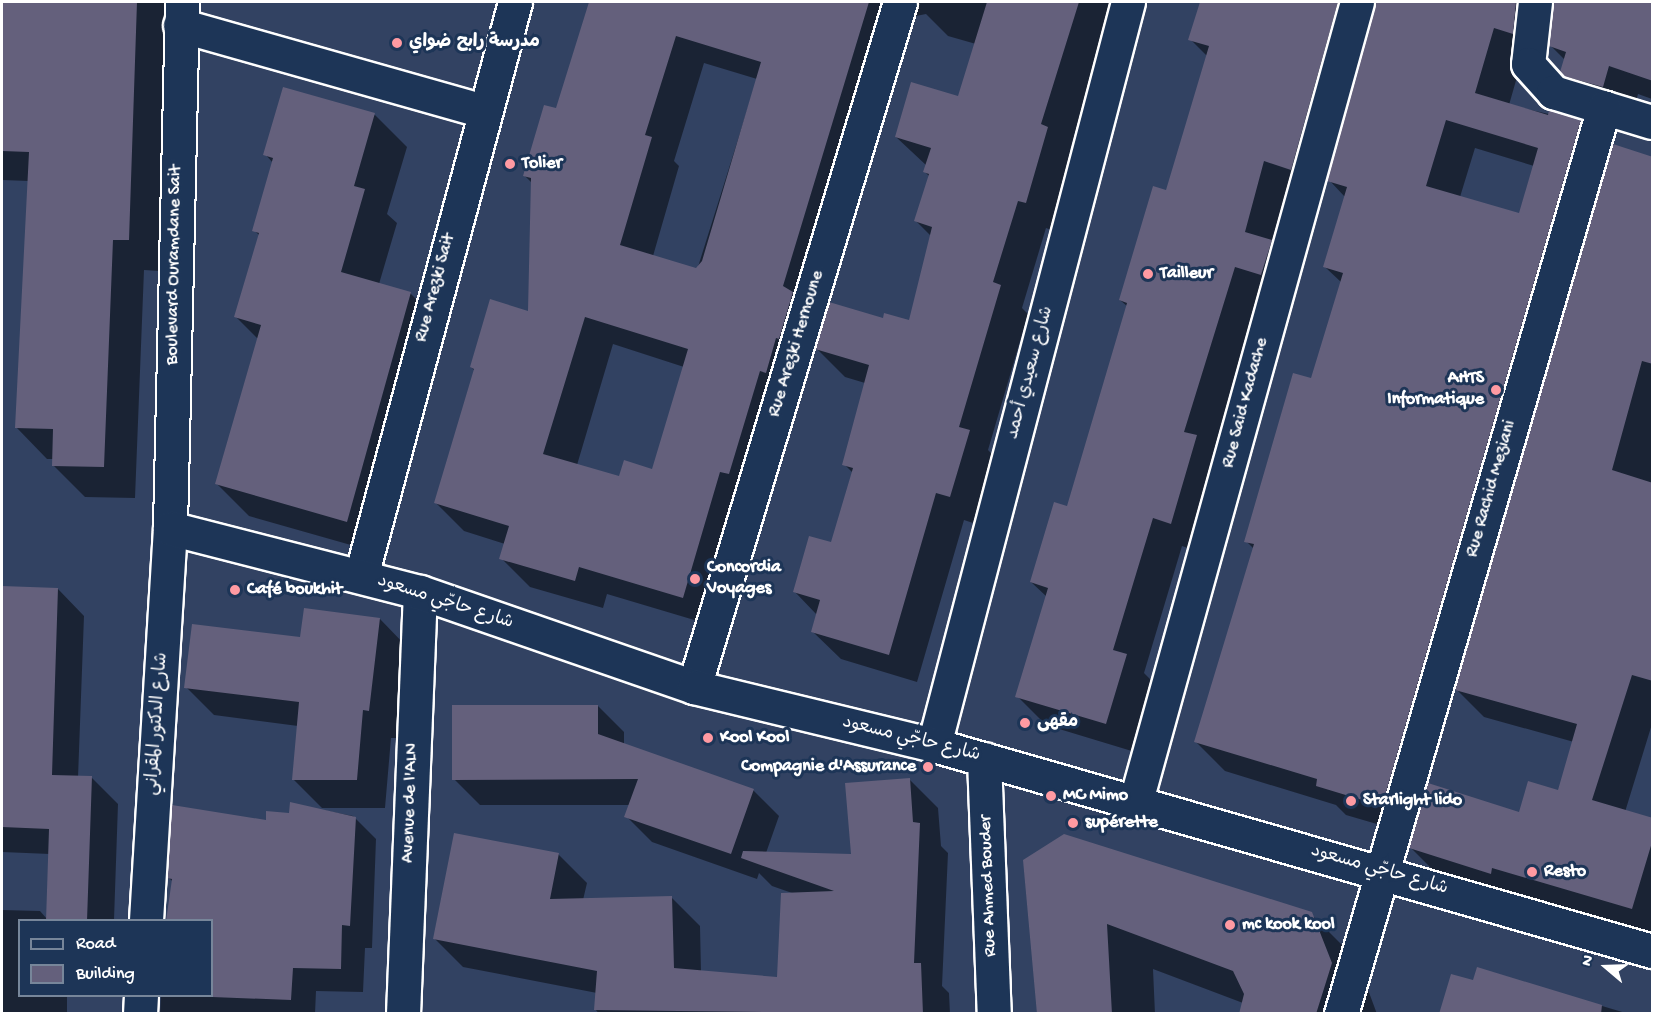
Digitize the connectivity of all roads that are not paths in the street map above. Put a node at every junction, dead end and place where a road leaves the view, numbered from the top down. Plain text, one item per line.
1 (515, 2) edge
2 (900, 2) edge
3 (1128, 2) edge
4 (1357, 2) edge
5 (1535, 2) edge
6 (181, 13) edge
7 (1604, 107) junction
8 (483, 111) junction
9 (1653, 122) edge
10 (170, 528) junction
11 (361, 576) junction
12 (420, 592) junction
13 (694, 687) junction
14 (934, 745) junction
15 (984, 759) junction
16 (1134, 804) junction
17 (1380, 870) junction
18 (146, 919) edge
19 (1653, 951) edge
20 (141, 997) edge
21 (140, 1014) edge
22 (403, 1014) edge
23 (994, 1014) edge
24 (1341, 1014) edge

1 - 8 street, Rue Arezki Sait
2 - 13 street, Rue Arezki Hernoune
3 - 14 street, شارع سعيدي أحمد
4 - 16 street, Rue Said Kadache
5 - 7 street
6 - 8 street
6 - 10 street, Boulevard Ouramdane Sait
7 - 9 street
7 - 17 street, Rue Rachid Meziani
8 - 11 street, Rue Arezki Sait
10 - 11 street, شارع حاجّي مسعود
10 - 18 street, شارع الدكتور المقراني
11 - 12 street, شارع حاجّي مسعود
12 - 13 street, شارع حاجّي مسعود
12 - 22 street, Avenue de l'ALN
13 - 14 street, شارع حاجّي مسعود
14 - 15 street, شارع حاجّي مسعود
15 - 16 street, شارع حاجّي مسعود
15 - 23 street, Rue Ahmed Bouder
16 - 17 street, شارع حاجّي مسعود
17 - 19 street, شارع حاجّي مسعود
17 - 24 street, Rue Rachid Meziani
20 - 21 street

